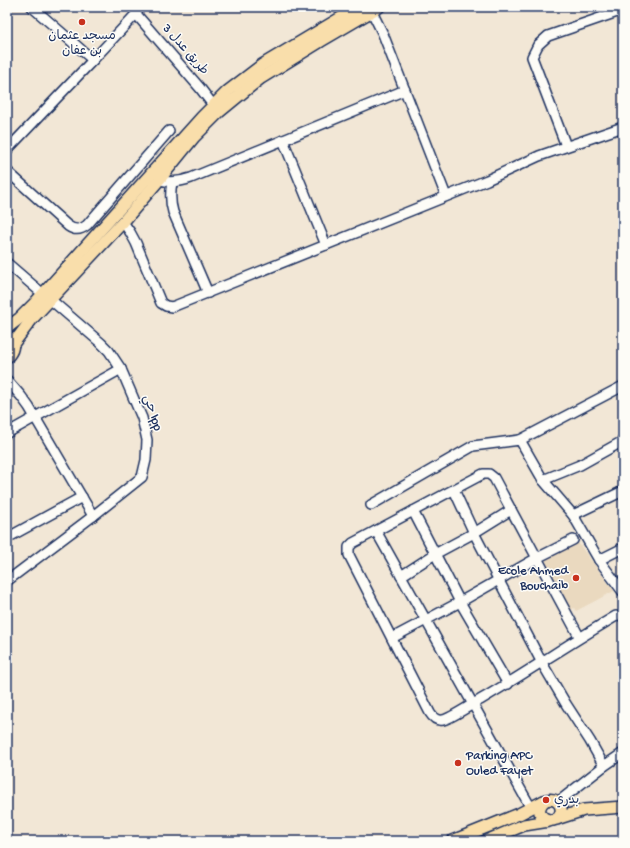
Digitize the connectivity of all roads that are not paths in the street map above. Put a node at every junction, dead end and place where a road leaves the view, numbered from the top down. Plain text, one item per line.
1 (32, 7) edge
2 (144, 7) edge
3 (359, 7) edge
4 (375, 9) edge
5 (623, 10) edge
6 (136, 14) junction
7 (93, 60) junction
8 (405, 90) junction
9 (213, 105) junction
10 (623, 127) edge
11 (168, 131) dead end
12 (283, 140) junction
13 (566, 146) junction
14 (7, 150) edge
15 (7, 171) edge
16 (159, 180) junction
17 (172, 182) junction
18 (446, 196) junction
19 (123, 222) junction
20 (326, 245) junction
21 (7, 263) edge
22 (208, 293) junction
23 (47, 297) junction
24 (7, 328) edge
25 (7, 333) edge
26 (13, 344) junction
27 (7, 357) edge
28 (121, 369) junction
29 (7, 380) edge
30 (623, 386) edge
31 (35, 417) junction
32 (7, 433) edge
33 (520, 440) junction
34 (623, 441) edge
35 (543, 480) junction
36 (454, 490) junction
37 (623, 492) edge
38 (82, 497) junction
39 (371, 505) dead end
40 (511, 510) junction
41 (413, 511) junction
42 (573, 515) junction
43 (93, 516) junction
44 (376, 531) junction
45 (474, 533) junction
46 (7, 538) edge
47 (572, 540) dead end
48 (623, 548) edge
49 (435, 554) junction
50 (537, 558) junction
51 (599, 560) junction
52 (402, 576) junction
53 (499, 580) junction
54 (7, 581) edge
55 (623, 592) edge
56 (460, 602) junction
57 (616, 616) dead end
58 (426, 620) junction
59 (392, 638) junction
60 (580, 638) junction
61 (542, 663) junction
62 (508, 684) junction
63 (473, 704) junction
64 (623, 754) edge
65 (604, 766) junction
66 (544, 801) junction
67 (559, 803) junction
68 (623, 807) edge
69 (531, 808) junction
70 (584, 810) junction
71 (553, 820) junction
72 (452, 841) edge
73 (486, 841) edge

1 - 7 street
2 - 6 street
3 - 9 main road
4 - 8 street
4 - 16 main road
5 - 13 street
6 - 7 street
6 - 9 street, طريق عدل 3
7 - 14 street
8 - 12 street
8 - 18 street
9 - 23 main road
10 - 13 street
11 - 15 street
12 - 17 street
12 - 20 street
13 - 18 street
16 - 17 street
16 - 19 main road
17 - 22 street
18 - 20 street
19 - 22 street
19 - 23 main road
20 - 22 street
21 - 23 street, حي lpp
23 - 24 main road
23 - 26 main road
23 - 28 street, حي lpp
25 - 26 main road
26 - 27 main road
28 - 31 street
28 - 43 street, حي lpp
29 - 31 street
30 - 33 street
31 - 32 street
31 - 38 street
33 - 35 street
33 - 39 street
34 - 35 street
35 - 42 street
36 - 40 street
36 - 41 street
36 - 45 street
37 - 42 street
38 - 43 street
38 - 46 street
40 - 45 street
40 - 50 street
41 - 44 street
41 - 49 street
42 - 51 street
43 - 54 street, حي lpp
44 - 52 street
44 - 59 street
45 - 49 street
45 - 53 street
47 - 50 street
48 - 51 street
49 - 52 street
49 - 56 street
50 - 53 street
50 - 60 street
51 - 55 street
52 - 58 street
53 - 56 street
53 - 61 street
56 - 58 street
56 - 62 street
57 - 60 street
58 - 59 street
58 - 63 street
59 - 63 street
60 - 61 street
61 - 62 street
61 - 65 street
62 - 63 street
63 - 69 street
64 - 65 street
65 - 67 street
66 - 67 main road
66 - 69 main road
66 - 71 main road
67 - 70 main road
67 - 71 main road
68 - 70 main road
69 - 72 main road
70 - 71 main road
71 - 73 main road

